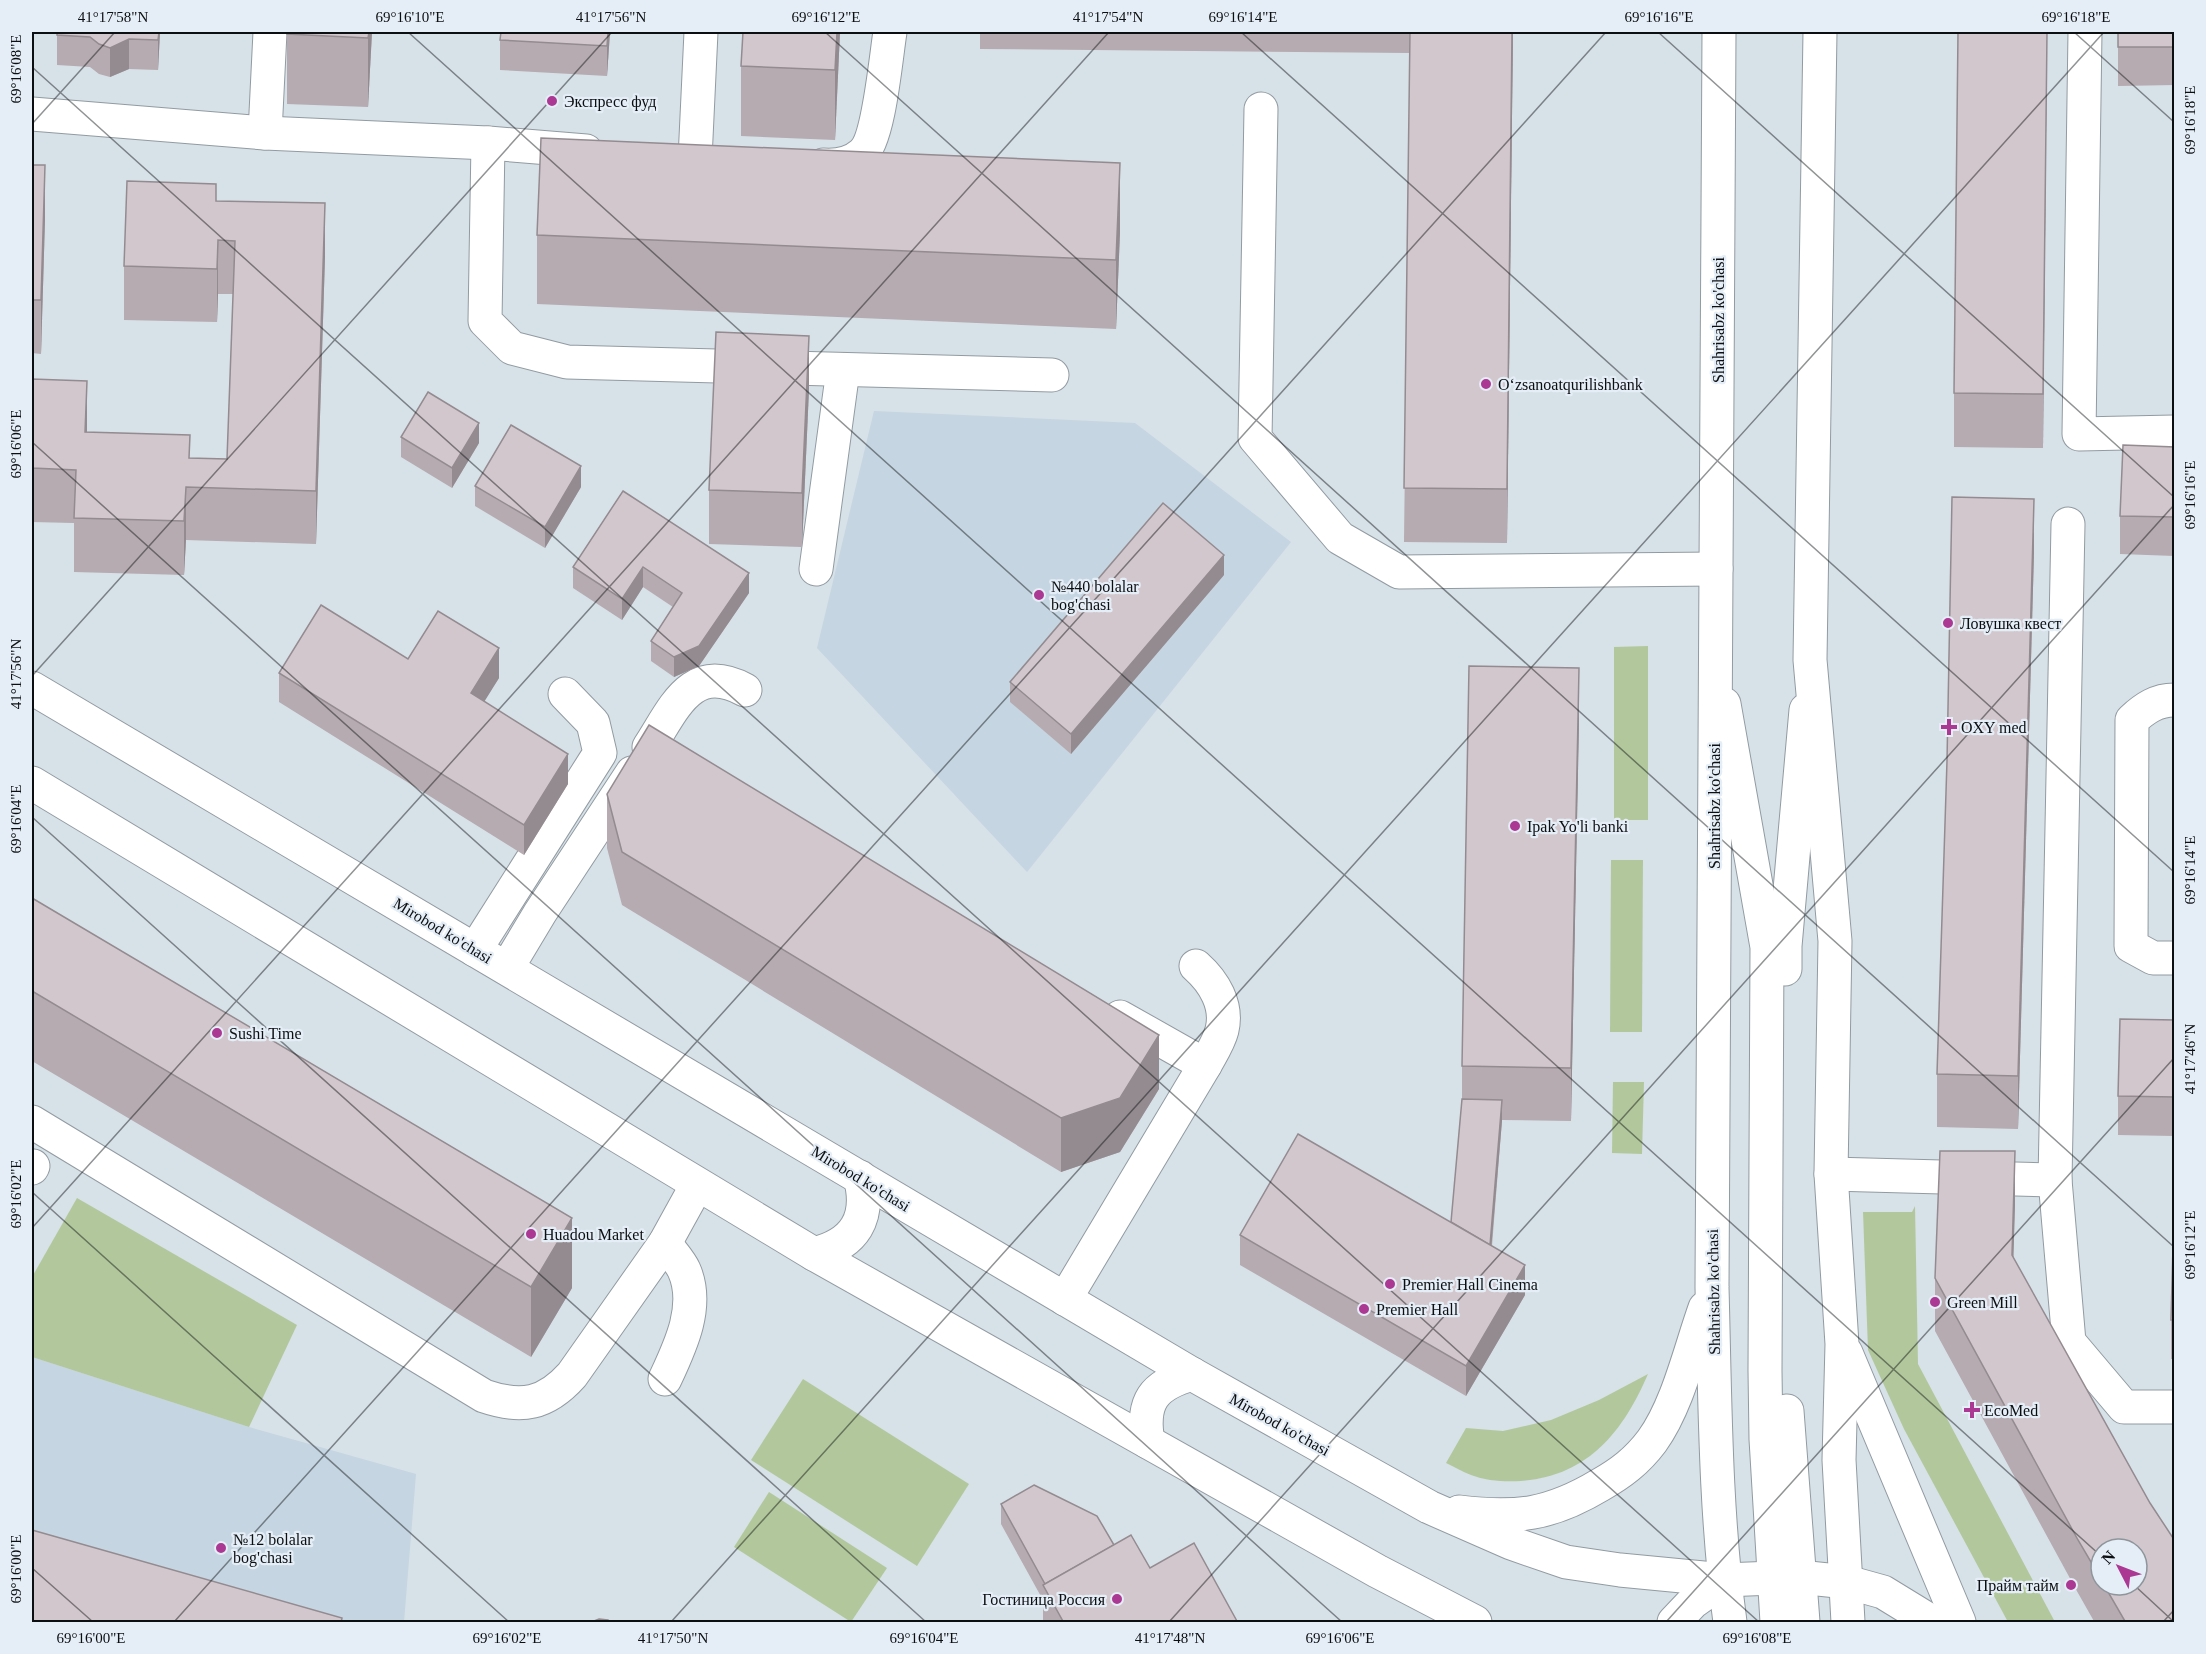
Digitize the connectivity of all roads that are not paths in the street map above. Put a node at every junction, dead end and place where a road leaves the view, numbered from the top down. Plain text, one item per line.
1 (270, 32) edge
2 (700, 32) edge
3 (890, 32) edge
4 (1719, 32) edge
5 (1820, 32) edge
6 (2085, 32) edge
7 (1261, 109) dead end
8 (32, 114) edge
9 (265, 133) junction
10 (488, 143) junction
11 (615, 153) edge
12 (660, 156) edge
13 (695, 159) junction
14 (729, 160) edge
15 (796, 164) edge
16 (843, 370) junction
17 (1052, 375) dead end
18 (2175, 432) edge
19 (2068, 524) dead end
20 (816, 569) dead end
21 (1716, 569) junction
22 (1715, 658) junction
23 (1810, 660) junction
24 (32, 688) edge
25 (745, 690) dead end
26 (565, 694) dead end
27 (2175, 700) edge
28 (32, 783) edge
29 (475, 950) junction
30 (2175, 958) edge
31 (1196, 966) dead end
32 (507, 968) junction
33 (1092, 1000) edge
34 (1205, 1065) junction
35 (32, 1122) edge
36 (1831, 1174) junction
37 (860, 1177) junction
38 (2055, 1180) junction
39 (697, 1185) junction
40 (664, 1244) junction
41 (814, 1254) junction
42 (1712, 1287) junction
43 (1065, 1299) junction
44 (1842, 1344) junction
45 (1192, 1374) junction
46 (665, 1378) dead end
47 (2175, 1407) edge
48 (1148, 1442) junction
49 (1428, 1507) junction
50 (1377, 1571) junction
51 (1787, 1578) junction
52 (1724, 1580) junction
53 (1847, 1582) junction
54 (1434, 1623) edge
55 (1475, 1623) edge
56 (1674, 1623) edge
57 (1730, 1623) edge
58 (1777, 1623) edge
59 (1803, 1623) edge
60 (1848, 1623) edge
61 (1932, 1623) edge
62 (1959, 1623) edge

1 - 9 main road
2 - 13 main road
3 - 15 main road
4 - 21 main road, Shahrisabz ko'chasi
5 - 23 main road
6 - 18 main road
7 - 21 main road
8 - 9 main road
9 - 10 main road
10 - 11 main road
10 - 16 main road
12 - 13 main road
13 - 14 main road
16 - 17 main road
16 - 20 main road
19 - 38 main road
21 - 22 main road, Shahrisabz ko'chasi
22 - 42 main road, Shahrisabz ko'chasi
22 - 51 main road
23 - 36 main road
23 - 51 main road
24 - 29 main road, Mirobod ko'chasi
25 - 32 main road
26 - 29 main road
27 - 30 main road
28 - 39 main road
29 - 32 main road, Mirobod ko'chasi
31 - 34 main road
32 - 37 main road, Mirobod ko'chasi
33 - 34 main road
34 - 43 main road
35 - 40 main road
36 - 38 main road
36 - 44 main road
37 - 41 main road
37 - 43 main road, Mirobod ko'chasi
38 - 47 main road
39 - 40 main road
39 - 41 main road
40 - 46 main road
41 - 48 main road
42 - 49 main road
42 - 52 main road, Shahrisabz ko'chasi
43 - 45 main road, Mirobod ko'chasi
44 - 53 main road
44 - 62 main road
45 - 48 main road
45 - 49 main road, Mirobod ko'chasi
48 - 50 main road
49 - 52 main road, Mirobod ko'chasi
50 - 54 main road
50 - 55 main road
51 - 52 main road, Mirobod ko'chasi
51 - 53 main road, Mirobod ko'chasi
51 - 58 main road
51 - 59 main road
52 - 56 main road
52 - 57 main road, Shahrisabz ko'chasi
53 - 60 main road
53 - 61 main road, Mirobod ko'chasi

